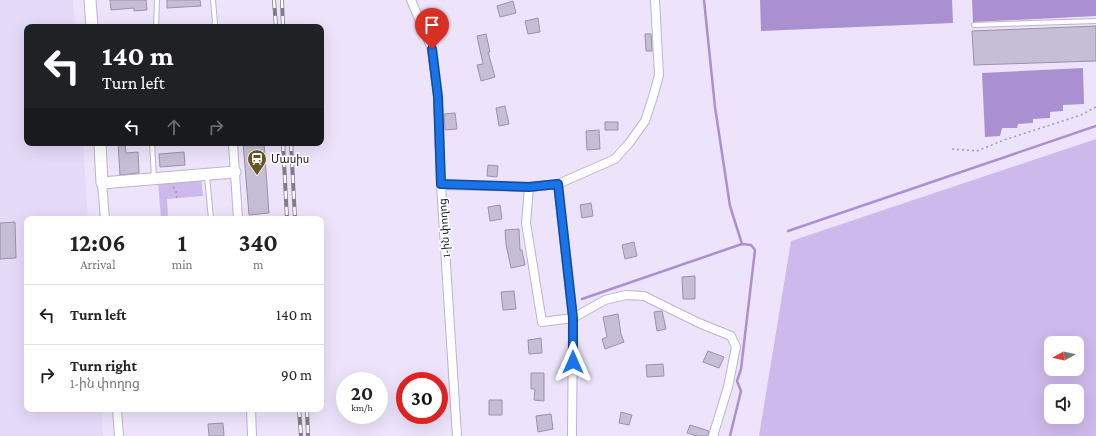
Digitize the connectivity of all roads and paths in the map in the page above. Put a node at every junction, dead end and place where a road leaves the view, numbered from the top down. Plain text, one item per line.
1 (90, 0) edge
2 (157, 0) edge
3 (213, 0) edge
4 (411, 0) edge
5 (655, 0) edge
6 (1096, 21) edge
7 (92, 24) edge
8 (156, 24) edge
9 (214, 24) edge
10 (974, 26) dead end
11 (1096, 107) edge
12 (100, 146) edge
13 (152, 146) edge
14 (233, 146) edge
15 (952, 149) dead end
16 (235, 172) junction
17 (207, 174) junction
18 (154, 178) junction
19 (102, 182) junction
20 (441, 184) junction
21 (558, 184) junction
22 (529, 187) junction
23 (105, 216) edge
24 (211, 216) edge
25 (238, 216) edge
26 (573, 318) junction
27 (117, 412) edge
28 (251, 412) edge
29 (119, 436) edge
30 (252, 436) edge
31 (457, 436) edge
32 (572, 436) edge
33 (713, 436) edge

1 - 7 main road
2 - 8 lane
3 - 9 lane
4 - 20 street, 1-ին փողոց
5 - 21 street
6 - 10 lane
11 - 15 path
12 - 19 main road
13 - 18 lane
14 - 16 street
16 - 17 main road
16 - 25 street
17 - 18 main road
17 - 24 lane
18 - 19 main road
19 - 23 street
20 - 22 street
20 - 31 street, 1-ին փողոց
21 - 22 street
21 - 26 street
22 - 26 street
26 - 32 street
26 - 33 street
27 - 29 street
28 - 30 street

